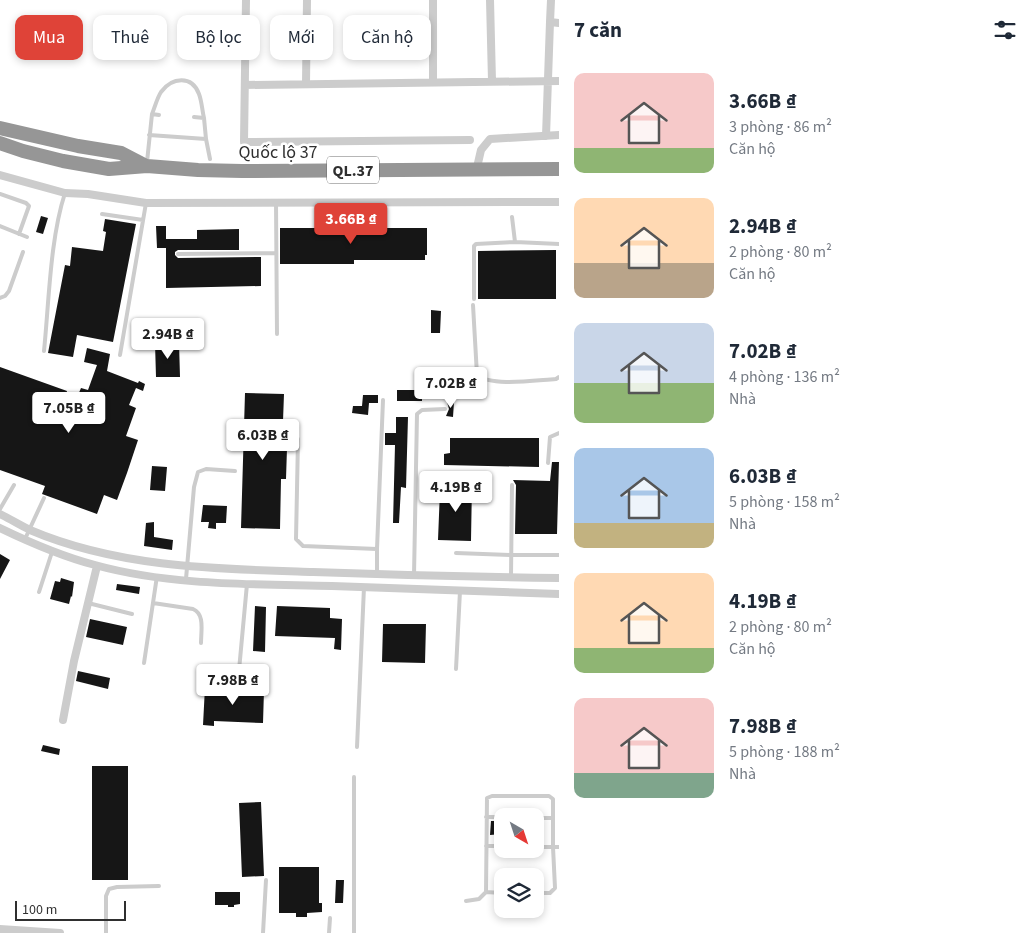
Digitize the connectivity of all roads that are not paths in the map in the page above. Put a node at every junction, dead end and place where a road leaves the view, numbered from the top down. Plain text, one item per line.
1 (246, 0) edge
2 (307, 0) edge
3 (433, 0) edge
4 (490, 0) edge
5 (551, 0) edge
6 (550, 22) junction
7 (559, 22) edge
8 (492, 81) junction
9 (548, 81) junction
10 (559, 81) edge
11 (433, 82) junction
12 (306, 84) junction
13 (245, 85) junction
14 (152, 114) junction
15 (159, 115) dead end
16 (194, 117) dead end
17 (204, 118) junction
18 (0, 128) edge
19 (149, 135) junction
20 (559, 135) edge
21 (546, 136) junction
22 (206, 138) junction
23 (470, 140) dead end
24 (0, 143) edge
25 (210, 159) dead end
26 (478, 163) dead end
27 (147, 166) junction
28 (559, 169) edge
29 (0, 175) edge
30 (65, 193) junction
31 (0, 194) edge
32 (276, 202) junction
33 (559, 202) edge
34 (146, 203) junction
35 (102, 214) dead end
36 (512, 217) dead end
37 (143, 220) junction
38 (0, 226) edge
39 (19, 234) junction
40 (27, 237) dead end
41 (515, 242) junction
42 (559, 244) edge
43 (23, 252) dead end
44 (276, 253) junction
45 (178, 254) dead end
46 (0, 298) edge
47 (474, 298) dead end
48 (473, 305) dead end
49 (277, 334) dead end
50 (44, 351) dead end
51 (120, 355) dead end
52 (559, 377) edge
53 (383, 400) dead end
54 (445, 409) dead end
55 (559, 433) edge
56 (298, 439) dead end
57 (548, 463) dead end
58 (236, 470) dead end
59 (14, 485) dead end
60 (512, 485) dead end
61 (44, 498) dead end
62 (0, 510) edge
63 (0, 514) edge
64 (0, 528) edge
65 (30, 530) junction
66 (25, 540) junction
67 (377, 549) junction
68 (52, 552) junction
69 (456, 553) dead end
70 (511, 555) junction
71 (559, 555) edge
72 (97, 566) junction
73 (188, 566) junction
74 (377, 575) junction
75 (157, 576) junction
76 (414, 576) junction
77 (511, 577) junction
78 (559, 578) edge
79 (186, 579) junction
80 (246, 584) junction
81 (364, 587) junction
82 (460, 591) junction
83 (39, 592) dead end
84 (559, 594) edge
85 (88, 603) junction
86 (153, 603) junction
87 (132, 614) dead end
88 (201, 643) dead end
89 (144, 663) dead end
90 (456, 669) dead end
91 (238, 681) dead end
92 (63, 720) dead end
93 (357, 747) dead end
94 (354, 777) dead end
95 (486, 817) junction
96 (494, 817) edge
97 (544, 818) edge
98 (553, 818) junction
99 (486, 846) junction
100 (494, 846) edge
101 (544, 847) edge
102 (552, 847) junction
103 (559, 847) edge
104 (266, 880) dead end
105 (159, 886) dead end
106 (486, 892) junction
107 (494, 892) edge
108 (544, 893) edge
109 (466, 901) dead end
110 (330, 918) dead end
111 (0, 930) edge
112 (60, 933) edge
113 (106, 933) edge
114 (264, 933) edge
115 (329, 933) edge
116 (354, 933) edge

1 - 13 street
2 - 12 street
3 - 11 street
4 - 8 street
5 - 6 street
6 - 7 street
6 - 9 street
8 - 9 street
8 - 11 street
9 - 10 street
9 - 21 street
11 - 12 street
12 - 13 street
13 - 23 street
14 - 15 lane
14 - 17 lane
14 - 19 lane
16 - 17 lane
17 - 22 lane
18 - 27 highway, Quốc lộ 37 / QL.37
19 - 22 lane
19 - 27 lane
20 - 21 street
21 - 26 street
22 - 25 lane
24 - 27 highway, Quốc lộ 37 / QL.37
27 - 28 highway, Quốc lộ 37 / QL.37
29 - 30 street
30 - 34 street
30 - 50 lane
31 - 39 lane
32 - 33 street
32 - 34 street
32 - 44 lane
34 - 37 lane
35 - 37 lane
36 - 41 lane
37 - 51 lane
38 - 39 lane
39 - 40 lane
41 - 42 lane
41 - 47 lane
43 - 46 lane
44 - 45 lane
44 - 49 lane
48 - 52 lane
53 - 67 lane
54 - 76 lane
55 - 57 lane
56 - 67 lane
58 - 73 lane
59 - 62 lane
60 - 70 lane
61 - 65 lane
63 - 65 street
64 - 66 street
65 - 66 lane
65 - 73 street
66 - 68 street
67 - 74 lane
68 - 72 street
68 - 83 lane
69 - 70 lane
70 - 71 lane
70 - 77 lane
72 - 75 street
72 - 85 street
73 - 74 street
73 - 79 lane
74 - 76 street
75 - 79 street
75 - 86 lane
76 - 77 street
77 - 78 street
79 - 80 street
80 - 81 street
80 - 91 lane
81 - 82 street
81 - 93 lane
82 - 84 street
82 - 90 lane
85 - 87 lane
85 - 92 street
86 - 88 lane
86 - 89 lane
94 - 116 lane
95 - 96 lane
95 - 98 lane
95 - 99 lane
97 - 98 lane
98 - 102 lane
99 - 100 lane
99 - 106 lane
101 - 102 lane
102 - 103 lane
102 - 108 lane
104 - 114 lane
105 - 113 lane
106 - 107 lane
106 - 109 lane
110 - 115 lane
111 - 112 street

